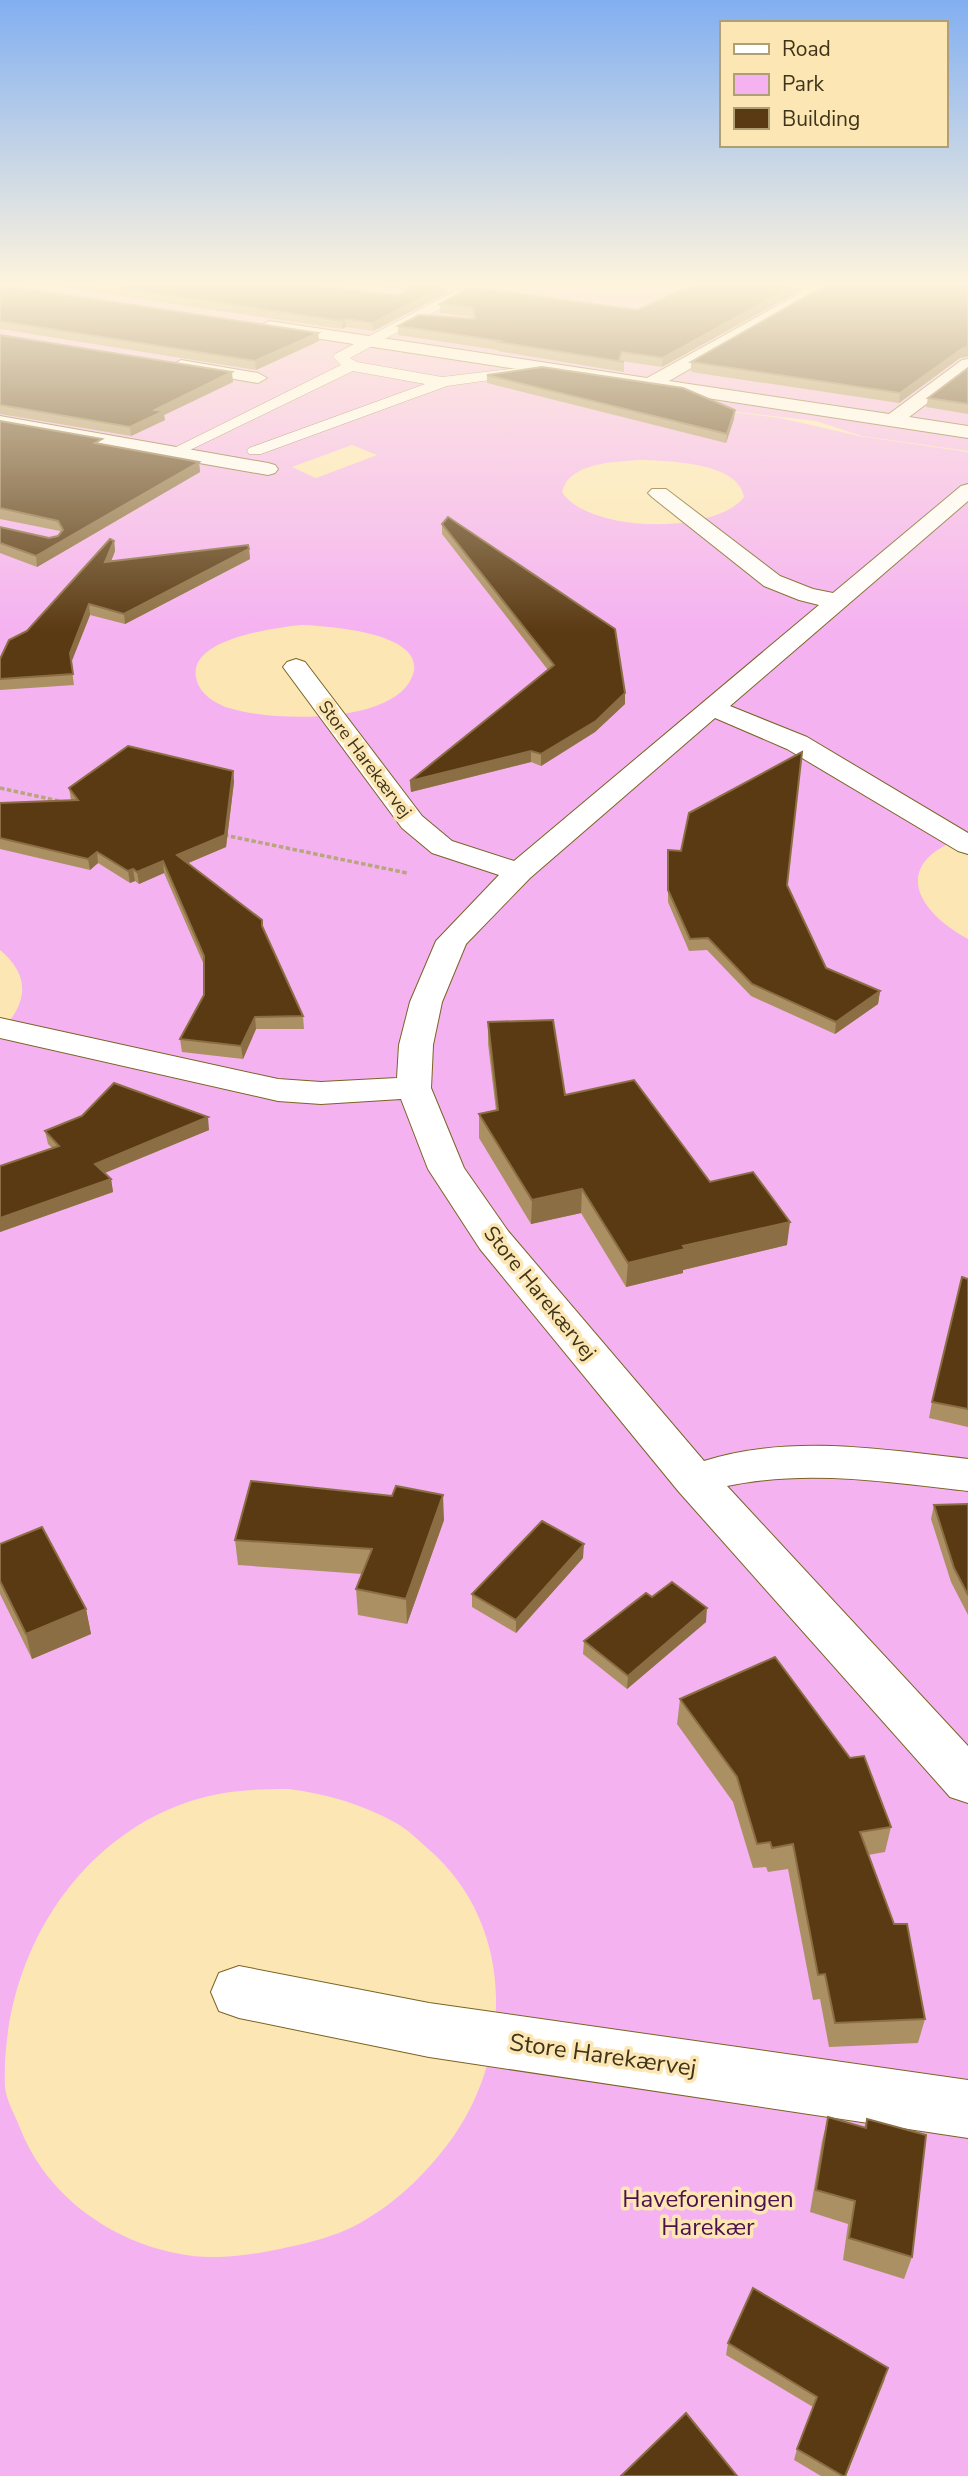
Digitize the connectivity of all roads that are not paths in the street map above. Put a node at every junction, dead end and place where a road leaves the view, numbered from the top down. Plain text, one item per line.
1 (280, 401) edge
2 (392, 401) edge
3 (758, 401) edge
4 (919, 401) edge
5 (892, 421) junction
6 (0, 422) edge
7 (968, 432) edge
8 (184, 447) dead end
9 (256, 451) dead end
10 (268, 469) dead end
11 (968, 490) edge
12 (659, 493) dead end
13 (836, 601) junction
14 (296, 667) dead end
15 (713, 708) junction
16 (968, 845) edge
17 (519, 872) junction
18 (0, 1028) edge
19 (414, 1088) junction
20 (968, 1475) edge
21 (695, 1480) junction
22 (968, 1781) edge
23 (239, 1992) dead end
24 (968, 2109) edge

1 - 8 lane
2 - 9 lane
3 - 5 street
4 - 5 street
5 - 7 street
6 - 10 street
11 - 13 street, Store Harekærvej
12 - 13 street
13 - 15 street, Store Harekærvej
14 - 17 street, Store Harekærvej
15 - 16 street
15 - 17 street, Store Harekærvej
17 - 19 street, Store Harekærvej
18 - 19 street
19 - 21 street, Store Harekærvej
20 - 21 street
21 - 22 street, Store Harekærvej
23 - 24 street, Store Harekærvej

